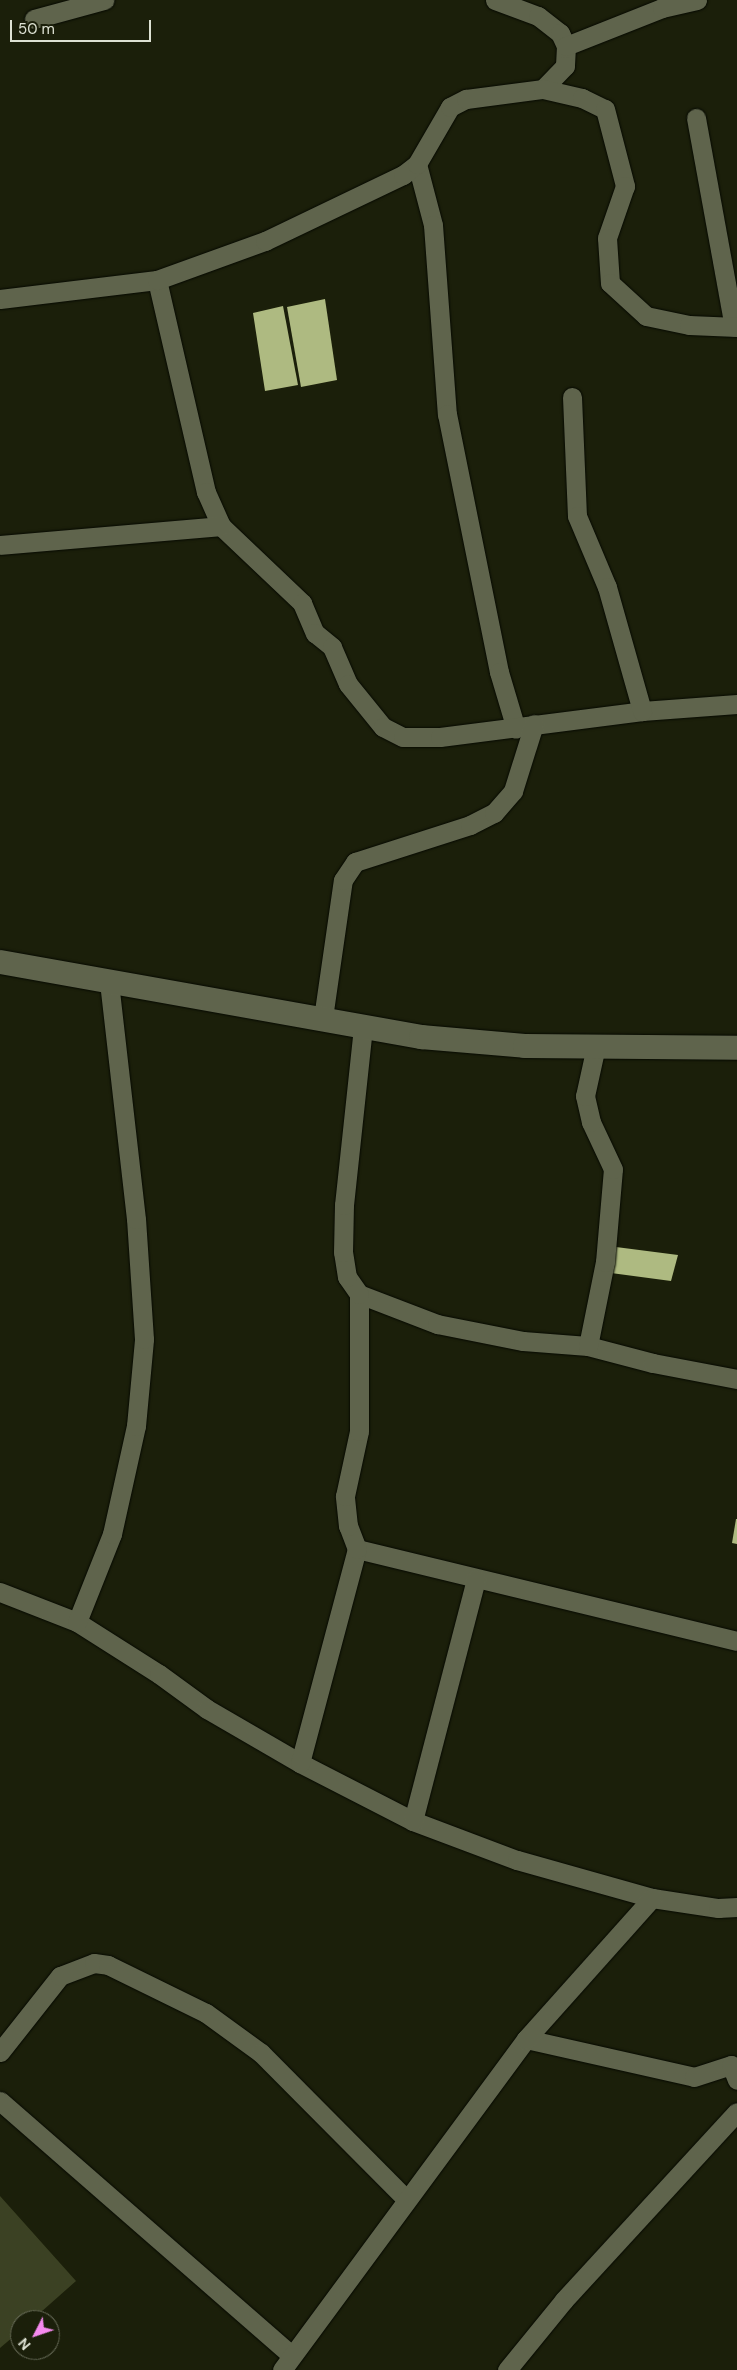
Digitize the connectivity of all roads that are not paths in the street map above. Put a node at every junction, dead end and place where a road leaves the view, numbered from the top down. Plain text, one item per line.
1 (104, 0) edge
2 (495, 0) edge
3 (697, 0) edge
4 (34, 19) dead end
5 (566, 46) junction
6 (543, 89) junction
7 (696, 118) dead end
8 (417, 164) junction
9 (157, 280) junction
10 (0, 299) edge
11 (735, 327) edge
12 (572, 397) dead end
13 (221, 526) junction
14 (0, 545) edge
15 (737, 704) edge
16 (642, 711) junction
17 (534, 724) junction
18 (516, 729) junction
19 (0, 962) edge
20 (109, 981) junction
21 (323, 1018) junction
22 (363, 1026) junction
23 (596, 1046) junction
24 (737, 1048) edge
25 (358, 1294) junction
26 (588, 1346) junction
27 (737, 1378) edge
28 (357, 1550) junction
29 (476, 1579) junction
30 (0, 1592) edge
31 (77, 1622) junction
32 (737, 1641) edge
33 (300, 1763) junction
34 (413, 1821) junction
35 (652, 1898) junction
36 (737, 1908) edge
37 (526, 2039) junction
38 (0, 2052) edge
39 (735, 2069) edge
40 (0, 2101) edge
41 (737, 2112) edge
42 (406, 2199) junction
43 (286, 2362) edge
44 (506, 2370) edge

1 - 4 street
2 - 5 street
3 - 5 street
5 - 6 street
6 - 8 street
6 - 11 street
7 - 11 street
8 - 9 street
8 - 18 street
9 - 10 street
9 - 13 street
12 - 16 street
13 - 14 street
13 - 18 street
15 - 16 street
16 - 17 street
17 - 18 street
17 - 21 street
19 - 20 street
20 - 21 street
20 - 31 street
21 - 22 street
22 - 23 street
22 - 25 street
23 - 24 street
23 - 26 street
25 - 26 street
25 - 28 street
26 - 27 street
28 - 29 street
28 - 33 street
29 - 32 street
29 - 34 street
30 - 31 street
31 - 33 street
33 - 34 street
34 - 35 street
35 - 36 street
35 - 37 street
37 - 39 street
37 - 42 street
38 - 42 street
40 - 43 street
41 - 44 street
42 - 43 street

